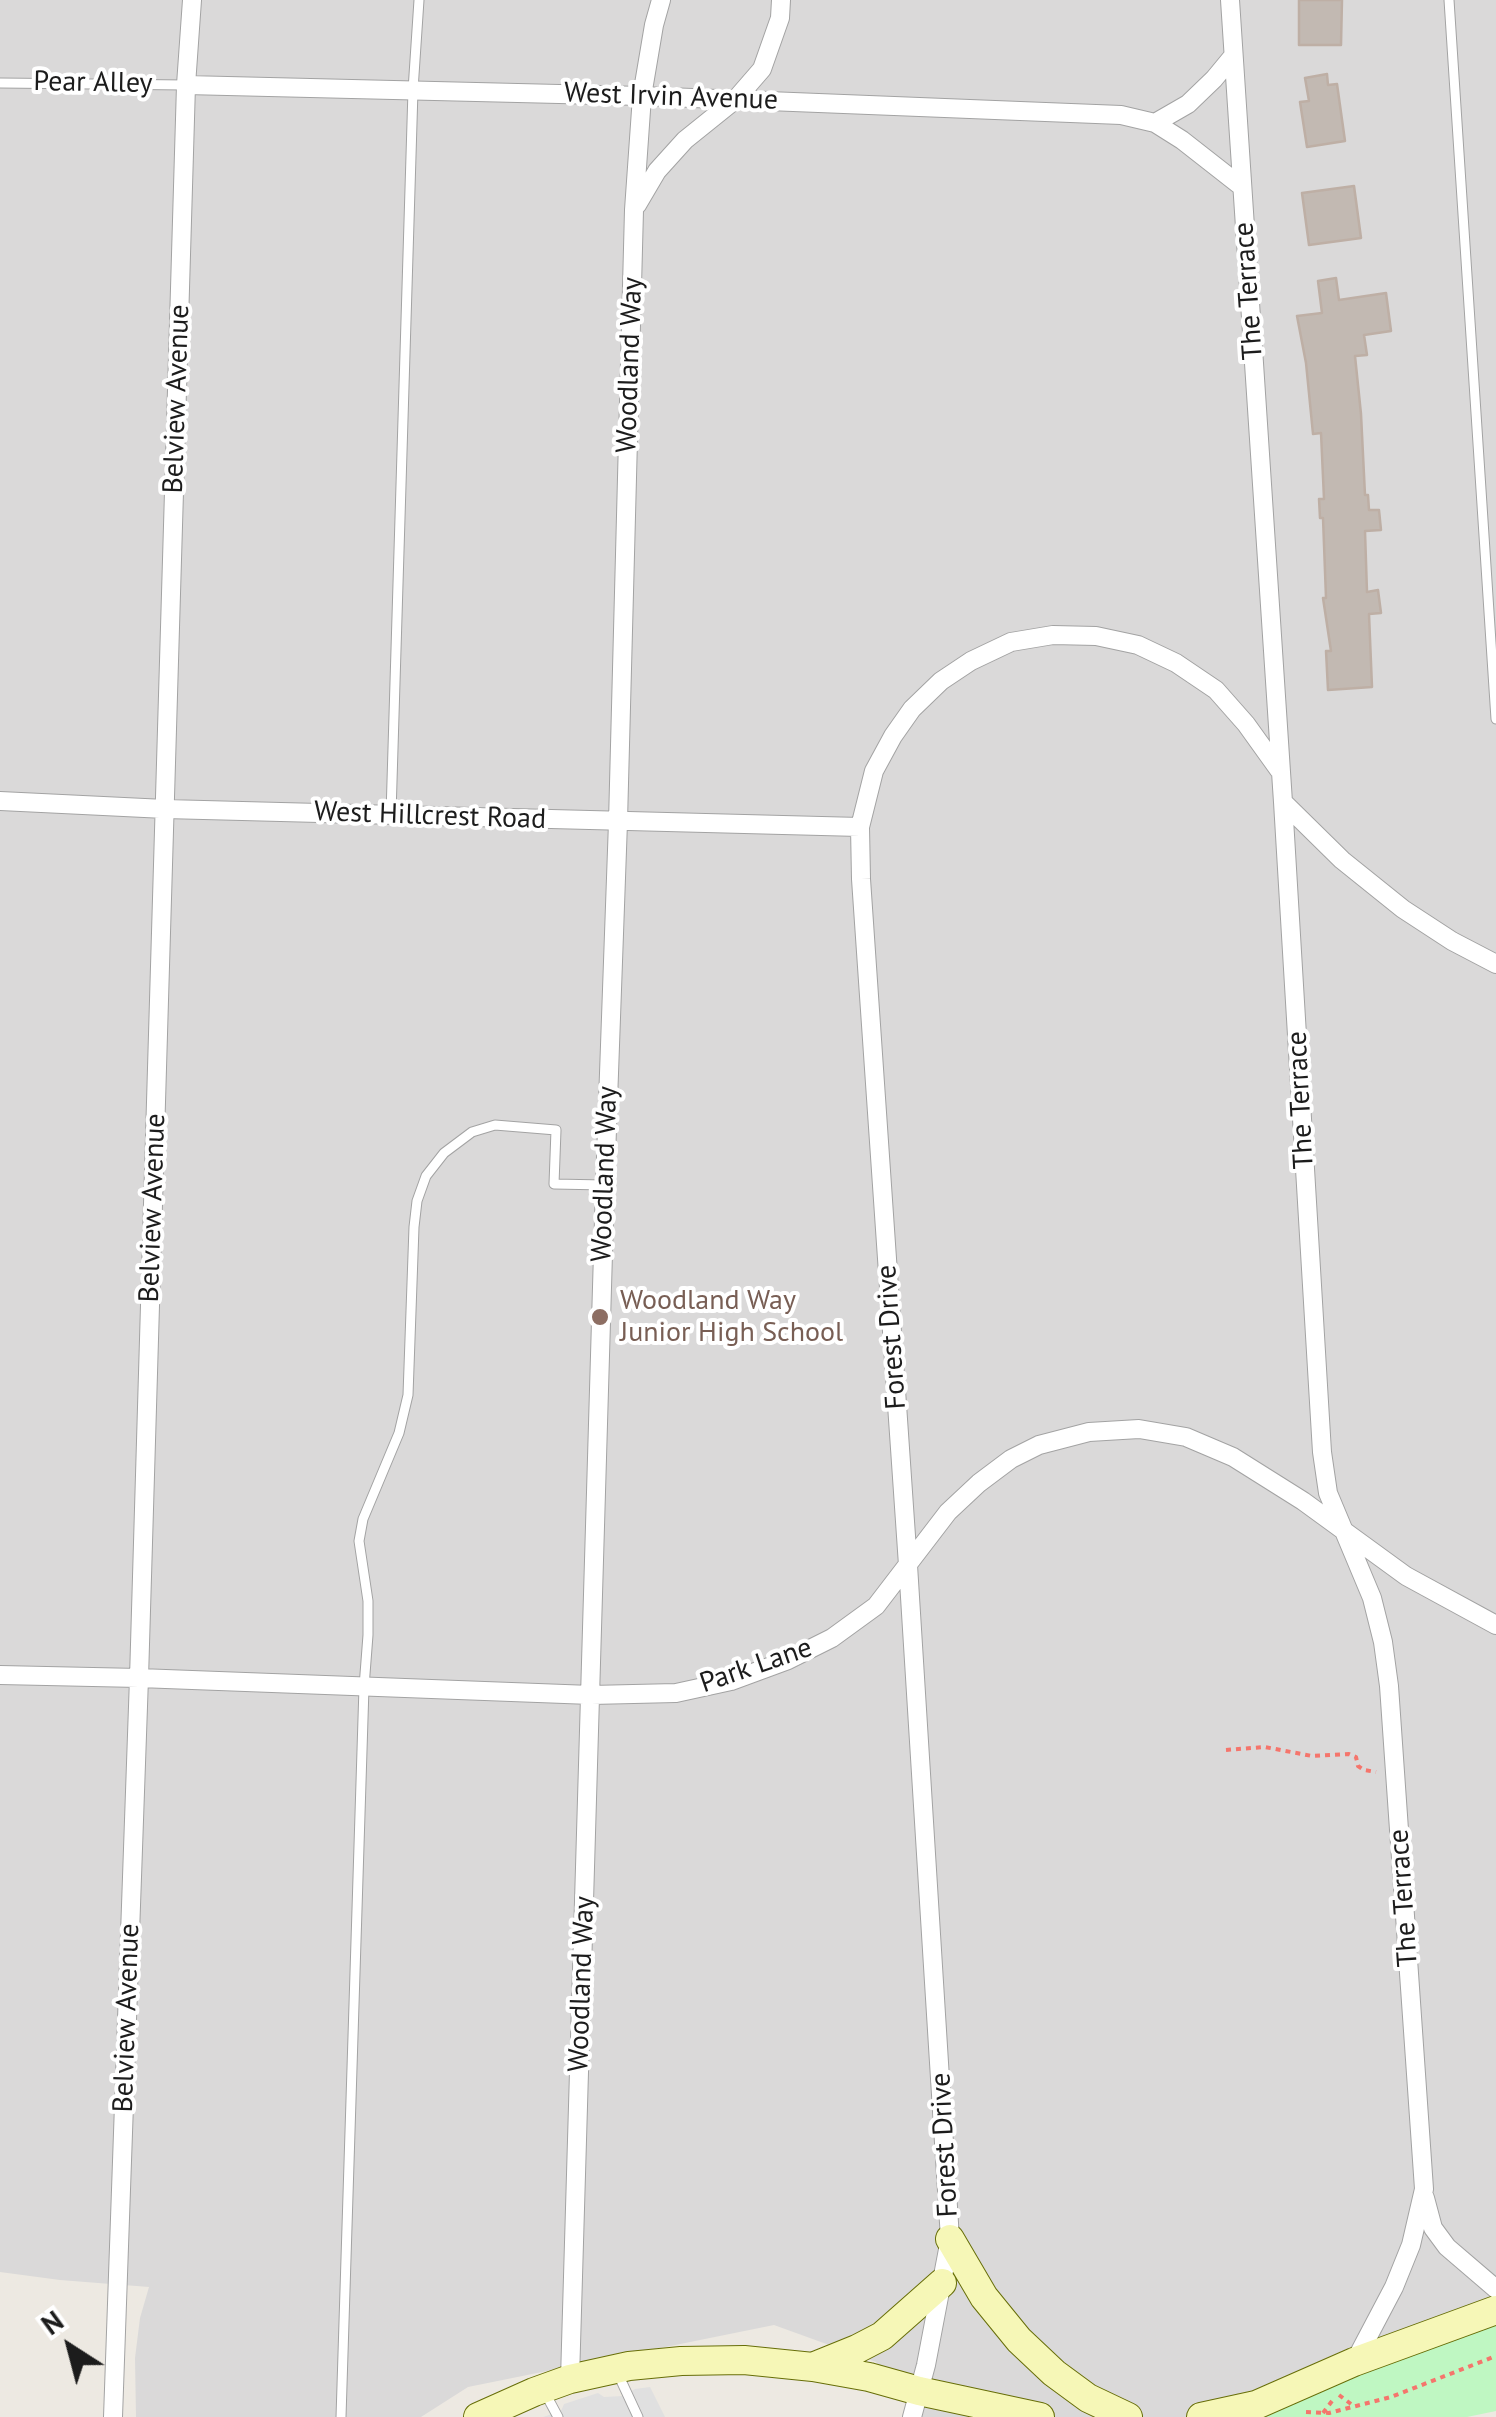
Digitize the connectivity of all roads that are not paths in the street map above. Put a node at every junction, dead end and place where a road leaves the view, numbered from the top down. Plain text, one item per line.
1 (192, 0) edge
2 (419, 0) edge
3 (661, 0) edge
4 (781, 0) edge
5 (1230, 0) edge
6 (1449, 0) edge
7 (1233, 56) junction
8 (0, 83) edge
9 (186, 84) junction
10 (413, 90) junction
11 (642, 96) junction
12 (736, 99) junction
13 (1154, 123) junction
14 (1242, 188) junction
15 (634, 210) junction
16 (1496, 720) edge
17 (1281, 772) junction
18 (0, 801) edge
19 (1283, 802) junction
20 (165, 808) junction
21 (391, 814) junction
22 (618, 822) junction
23 (860, 827) junction
24 (1496, 964) edge
25 (604, 1185) junction
26 (1343, 1531) junction
27 (908, 1565) junction
28 (1496, 1625) edge
29 (0, 1675) edge
30 (139, 1678) junction
31 (364, 1687) junction
32 (590, 1695) junction
33 (1424, 2189) junction
34 (950, 2240) junction
35 (942, 2283) junction
36 (1496, 2289) edge
37 (1496, 2310) edge
38 (1354, 2362) junction
39 (813, 2366) junction
40 (616, 2368) junction
41 (556, 2384) junction
42 (915, 2404) edge
43 (113, 2417) edge
44 (341, 2417) edge
45 (478, 2417) edge
46 (558, 2417) edge
47 (638, 2417) edge
48 (1040, 2417) edge
49 (1128, 2417) edge
50 (1201, 2417) edge

1 - 9 street, Belview Avenue
2 - 10 lane
3 - 11 street, Woodland Way
4 - 12 street
5 - 7 street, The Terrace
6 - 16 lane
7 - 13 street
7 - 14 street, The Terrace
8 - 9 lane, Pear Alley
9 - 10 street, West Irvin Avenue
9 - 20 street, Belview Avenue
10 - 11 street, West Irvin Avenue
10 - 21 lane
11 - 12 street, West Irvin Avenue
11 - 15 street, Woodland Way
12 - 13 street, West Irvin Avenue
12 - 15 street
13 - 14 street, West Irvin Avenue
14 - 17 street, The Terrace
15 - 22 street, Woodland Way
17 - 19 street, The Terrace
17 - 23 street, Forest Drive
18 - 20 street, West Hillcrest Road
19 - 24 street
19 - 26 street, The Terrace
20 - 21 street, West Hillcrest Road
20 - 30 street, Belview Avenue
21 - 22 street, West Hillcrest Road
22 - 23 street, West Hillcrest Road
22 - 25 street, Woodland Way
23 - 27 street, Forest Drive
25 - 31 lane
25 - 32 street, Woodland Way
26 - 27 street, Park Lane
26 - 28 street, Park Lane
26 - 33 street, The Terrace
27 - 32 street, Park Lane
27 - 34 street, Forest Drive
29 - 30 street, Park Lane
30 - 31 street, Park Lane
30 - 43 street, Belview Avenue
31 - 32 street, Park Lane
31 - 44 lane
32 - 41 street, Woodland Way
33 - 36 street, The Terrace
33 - 38 street, The Terrace
34 - 35 street, Forest Drive
34 - 49 street
35 - 39 street
35 - 42 street, Forest Drive
37 - 38 street
38 - 50 street
39 - 40 street
39 - 42 street
40 - 41 street
40 - 47 lane
41 - 45 street
41 - 46 lane
42 - 48 street

